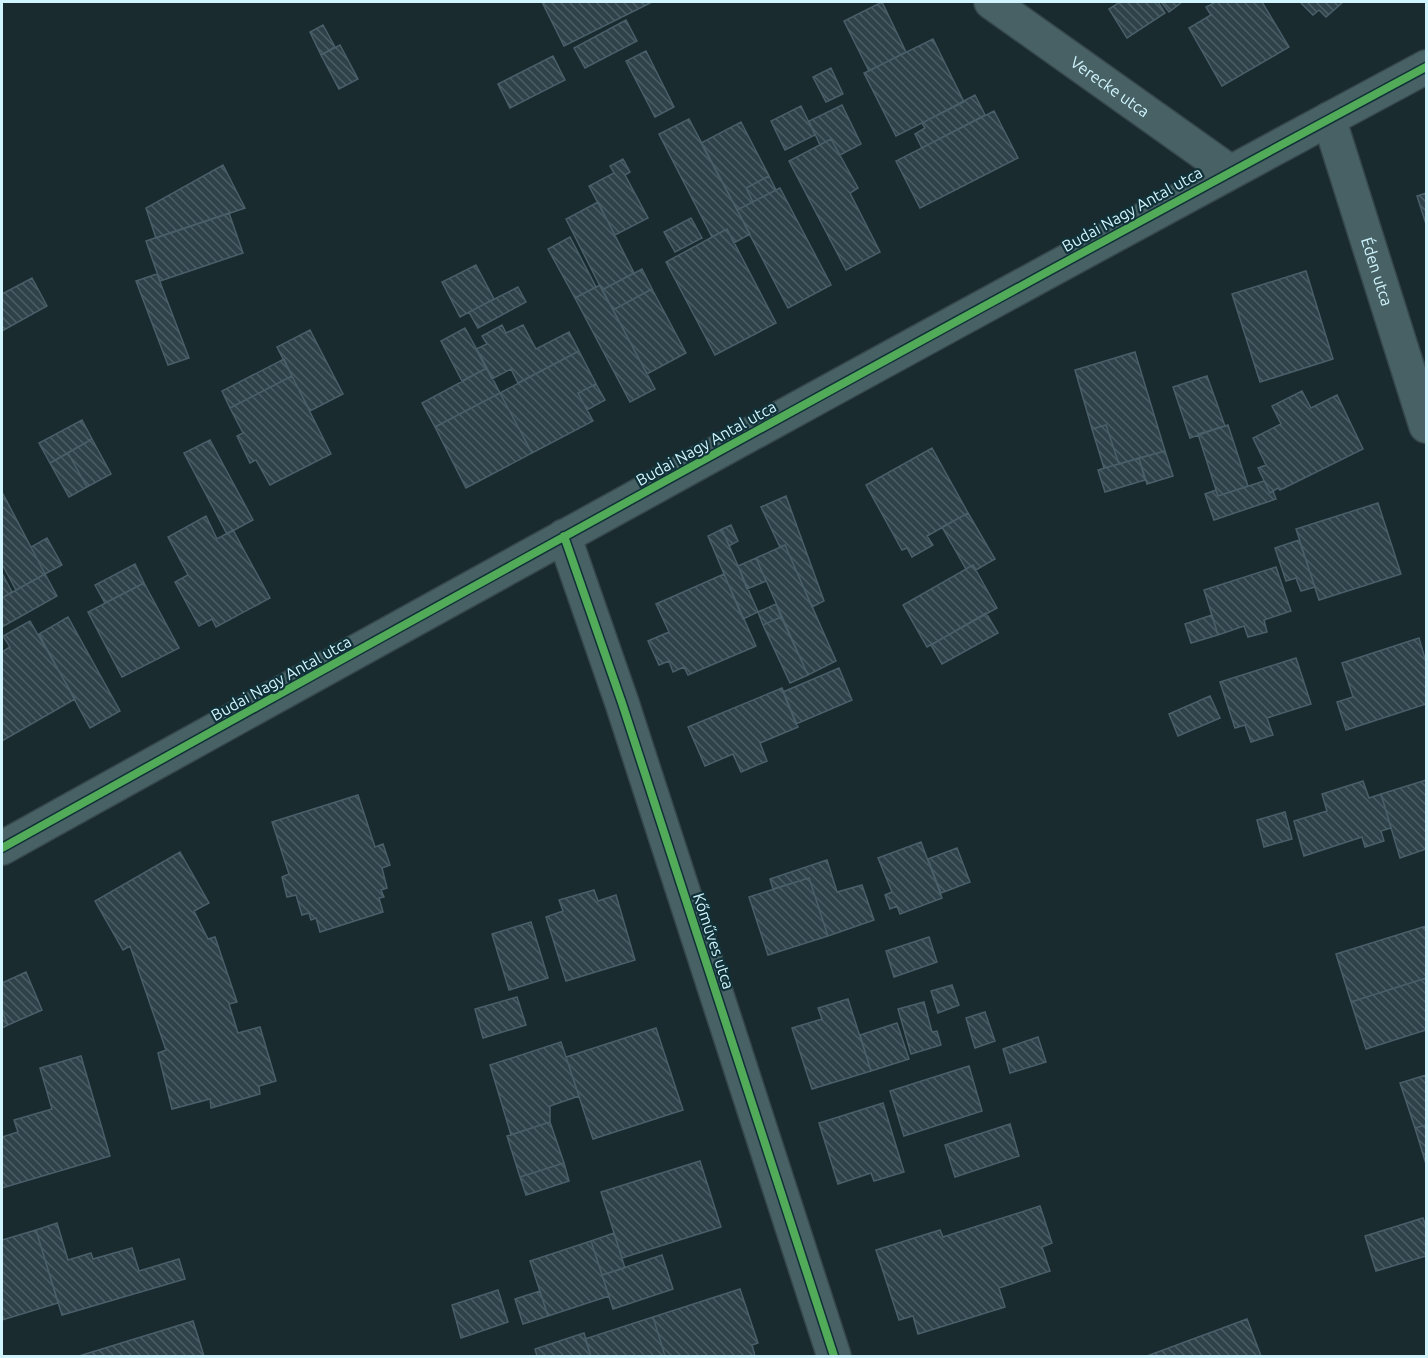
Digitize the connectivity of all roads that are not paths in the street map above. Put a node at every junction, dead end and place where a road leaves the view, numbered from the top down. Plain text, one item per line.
1 (991, 2) edge
2 (1426, 67) edge
3 (1329, 119) junction
4 (1229, 171) junction
5 (1426, 426) edge
6 (564, 536) junction
7 (2, 848) edge
8 (834, 1356) edge

1 - 4 street, Verecke utca
2 - 3 street, Budai Nagy Antal utca
3 - 4 street, Budai Nagy Antal utca
3 - 5 street, Éden utca
4 - 6 street, Budai Nagy Antal utca
6 - 7 street, Budai Nagy Antal utca
6 - 8 street, Kőműves utca

